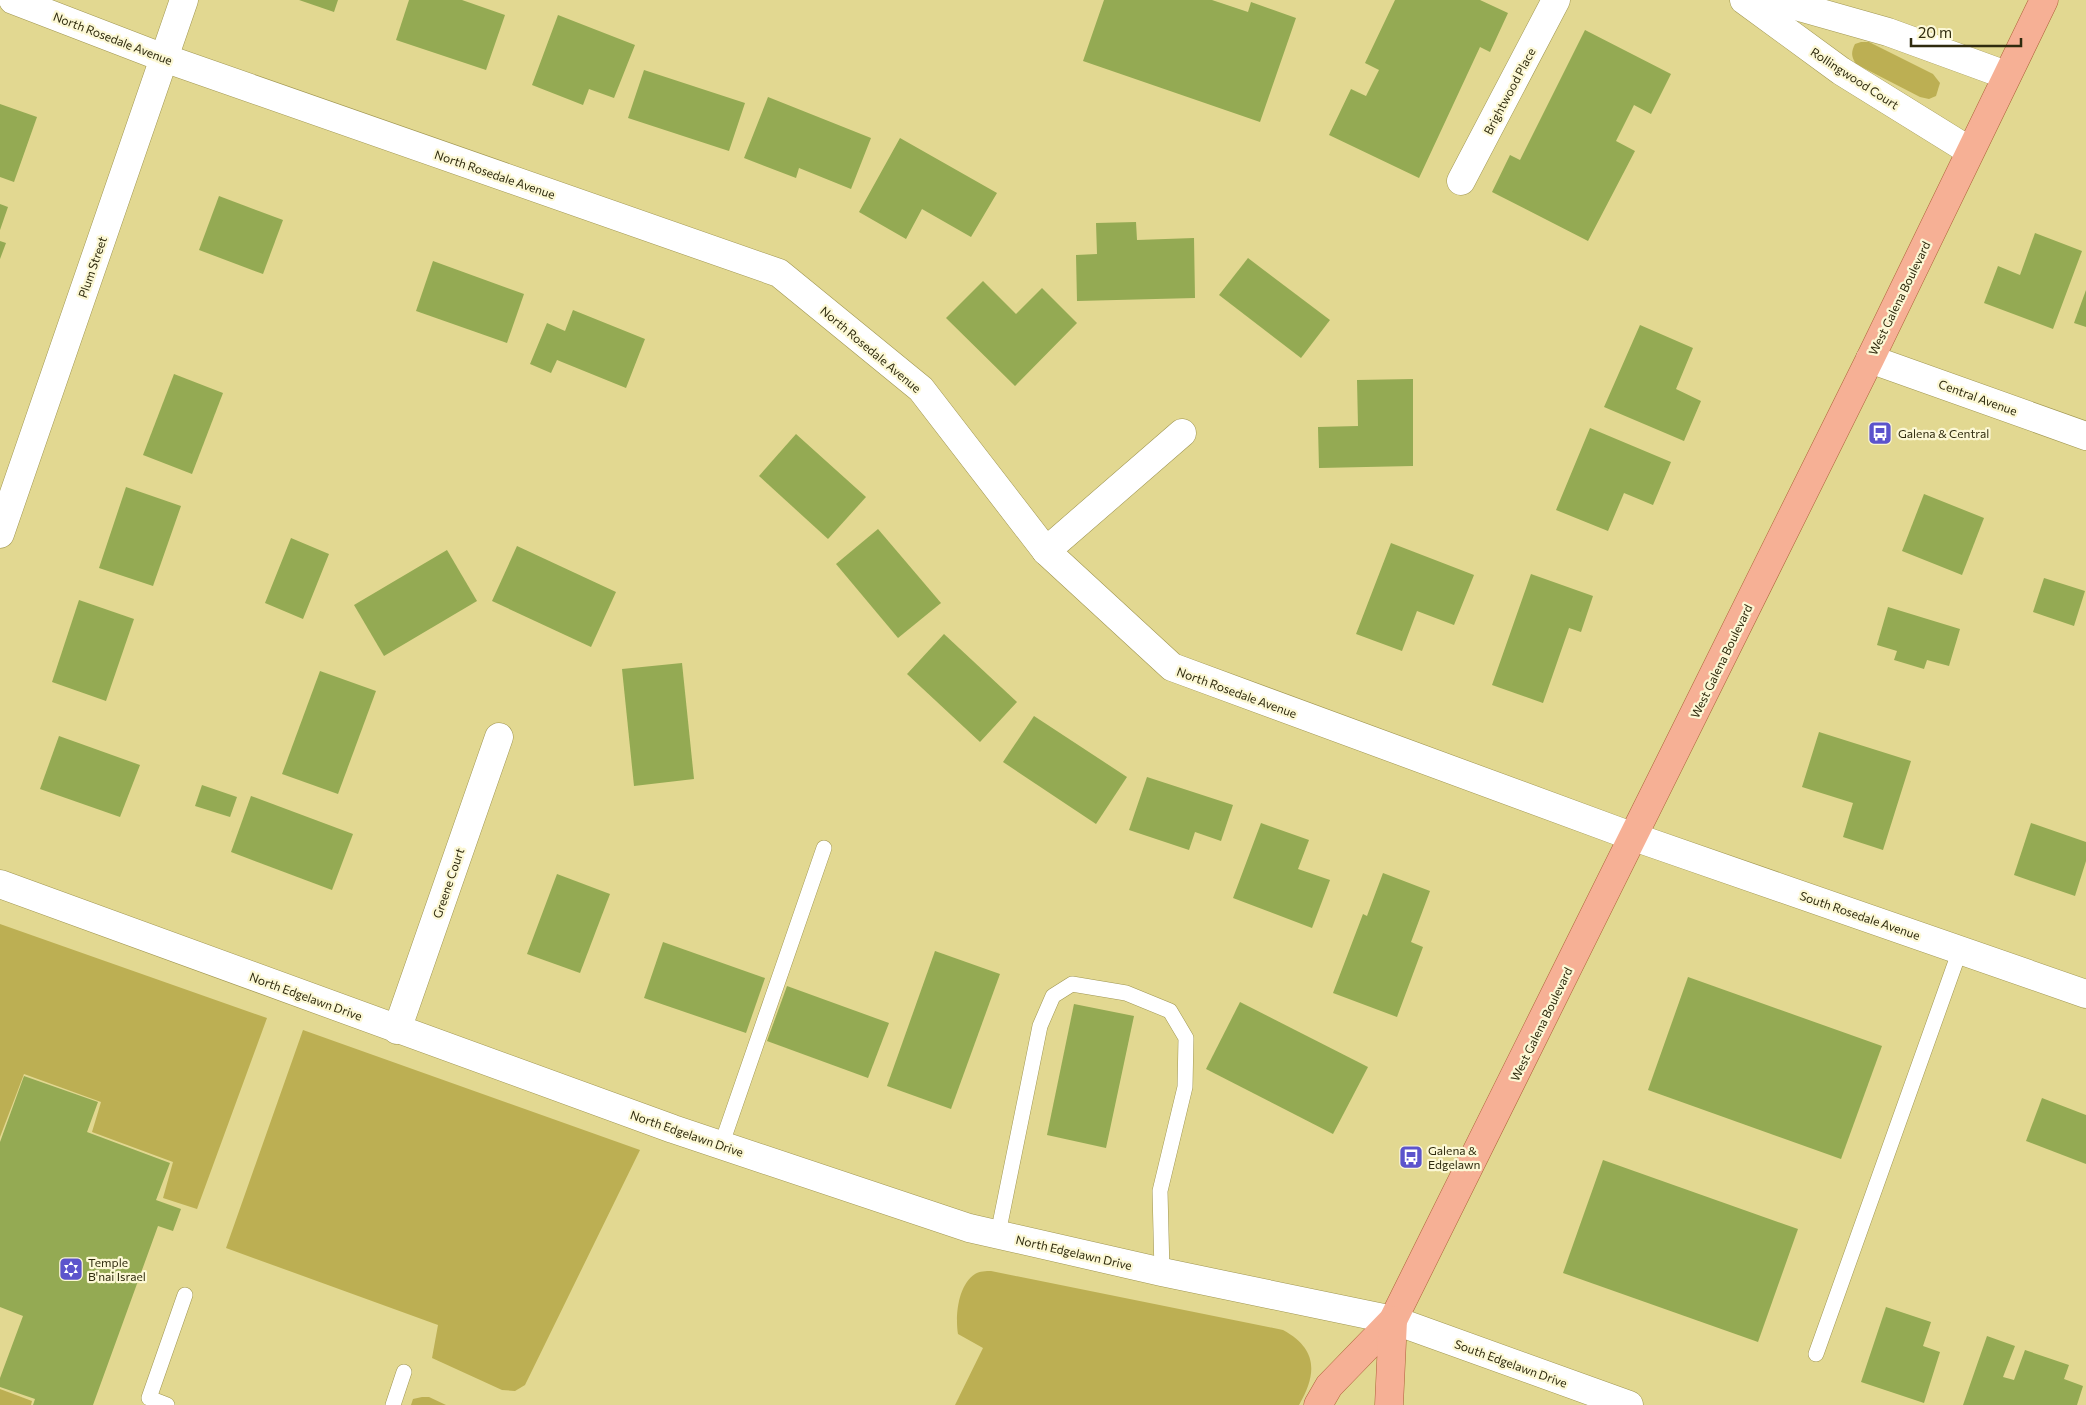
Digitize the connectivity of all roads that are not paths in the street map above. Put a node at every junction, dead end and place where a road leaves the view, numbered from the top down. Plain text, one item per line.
1 (13, 0) edge
2 (184, 0) edge
3 (1556, 0) edge
4 (1744, 0) edge
5 (1775, 0) edge
6 (2044, 0) edge
7 (164, 58) junction
8 (2006, 75) junction
9 (1970, 151) junction
10 (1461, 181) dead end
11 (1870, 359) junction
12 (1182, 433) dead end
13 (2086, 436) edge
14 (0, 534) edge
15 (1046, 551) junction
16 (499, 737) dead end
17 (1634, 837) junction
18 (824, 848) dead end
19 (0, 884) edge
20 (1960, 950) junction
21 (2086, 994) edge
22 (397, 1030) junction
23 (721, 1146) junction
24 (998, 1234) junction
25 (1162, 1272) junction
26 (185, 1295) dead end
27 (1393, 1320) junction
28 (1816, 1354) dead end
29 (404, 1372) dead end
30 (167, 1405) edge
31 (393, 1405) edge
32 (1318, 1405) edge
33 (1389, 1405) edge
34 (1629, 1405) edge

1 - 7 street, North Rosedale Avenue
2 - 7 street, Plum Street
3 - 10 street, Brightwood Place
4 - 9 street, Rollingwood Court
5 - 8 street
6 - 8 main road, West Galena Boulevard
7 - 14 street, Plum Street
7 - 15 street, North Rosedale Avenue
8 - 9 main road, West Galena Boulevard
9 - 11 main road, West Galena Boulevard
11 - 13 street, Central Avenue
11 - 17 main road, West Galena Boulevard
12 - 15 street
15 - 17 street, North Rosedale Avenue
16 - 22 street, Greene Court
17 - 20 street, South Rosedale Avenue
17 - 27 main road, West Galena Boulevard
18 - 23 lane
19 - 22 street, North Edgelawn Drive
20 - 21 street, South Rosedale Avenue
20 - 28 lane
22 - 23 street, North Edgelawn Drive
23 - 24 street, North Edgelawn Drive
24 - 25 street, North Edgelawn Drive
24 - 25 lane
25 - 27 street, North Edgelawn Drive
26 - 30 lane
27 - 32 main road, West Galena Boulevard
27 - 33 main road, West Galena Boulevard
27 - 34 street, South Edgelawn Drive
29 - 31 lane

